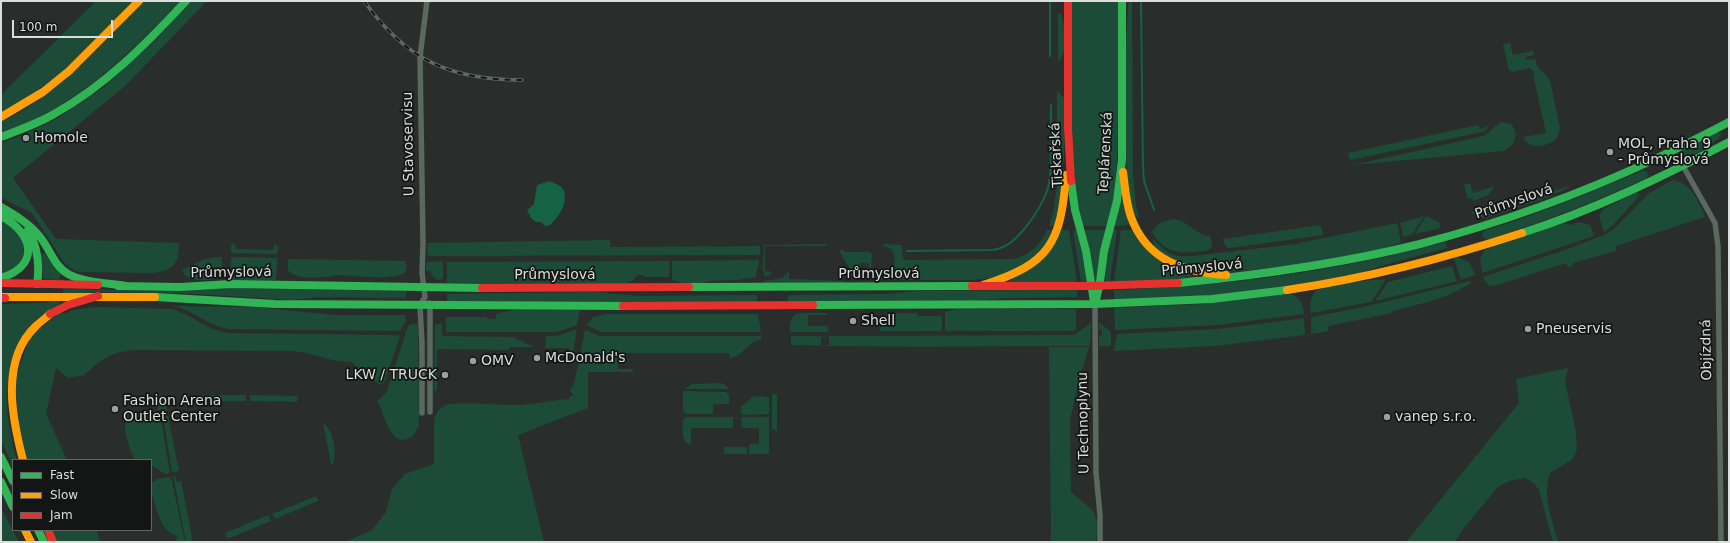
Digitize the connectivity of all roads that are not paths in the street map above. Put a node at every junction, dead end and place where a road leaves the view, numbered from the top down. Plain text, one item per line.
1 (139, 1) edge
2 (186, 1) edge
3 (427, 1) edge
4 (1068, 1) edge
5 (1122, 1) edge
6 (1, 117) edge
7 (1729, 122) edge
8 (1068, 128) junction
9 (1, 137) edge
10 (1729, 142) edge
11 (1122, 160) junction
12 (1683, 166) junction
13 (1, 207) edge
14 (14, 214) junction
15 (1, 216) edge
16 (1, 278) edge
17 (1246, 278) junction
18 (1, 283) edge
19 (37, 284) junction
20 (126, 286) junction
21 (976, 286) junction
22 (1095, 286) junction
23 (425, 287) junction
24 (2, 296) edge
25 (98, 296) junction
26 (425, 297) junction
27 (1095, 304) junction
28 (420, 305) junction
29 (430, 306) junction
30 (430, 412) dead end
31 (422, 413) dead end
32 (1, 457) edge
33 (23, 459) edge
34 (12, 479) edge
35 (1, 482) edge
36 (1, 496) edge
37 (12, 505) edge
38 (12, 512) edge
39 (38, 531) edge
40 (48, 531) edge
41 (44, 542) edge
42 (53, 542) edge
43 (1100, 542) edge
44 (1721, 542) edge

1 - 6 main road
2 - 9 main road
3 - 23 street, U Stavoservisu
4 - 8 main road, Tiskařská
5 - 11 main road, Teplárenská
7 - 17 main road, Průmyslová
8 - 21 main road
8 - 22 main road, Tiskařská
10 - 12 main road, Průmyslová
11 - 17 main road
11 - 22 main road, Teplárenská
12 - 27 main road, Průmyslová
12 - 44 street, Objízdná
13 - 14 main road
14 - 19 main road
14 - 20 main road
15 - 16 main road
17 - 22 main road, Průmyslová
18 - 19 main road, Průmyslová
19 - 20 main road, Průmyslová
19 - 24 main road
20 - 23 main road, Průmyslová
21 - 22 main road, Průmyslová
21 - 23 main road, Průmyslová
22 - 27 main road, Teplárenská
23 - 26 street, U Stavoservisu
24 - 25 main road, Průmyslová
25 - 28 main road, Průmyslová
25 - 33 main road
26 - 28 street
26 - 29 street
27 - 29 main road, Průmyslová
27 - 43 street, U Technoplynu
28 - 29 main road, Průmyslová
28 - 31 street
29 - 30 street
32 - 34 main road
35 - 37 main road
36 - 38 main road
39 - 41 main road
40 - 42 main road

